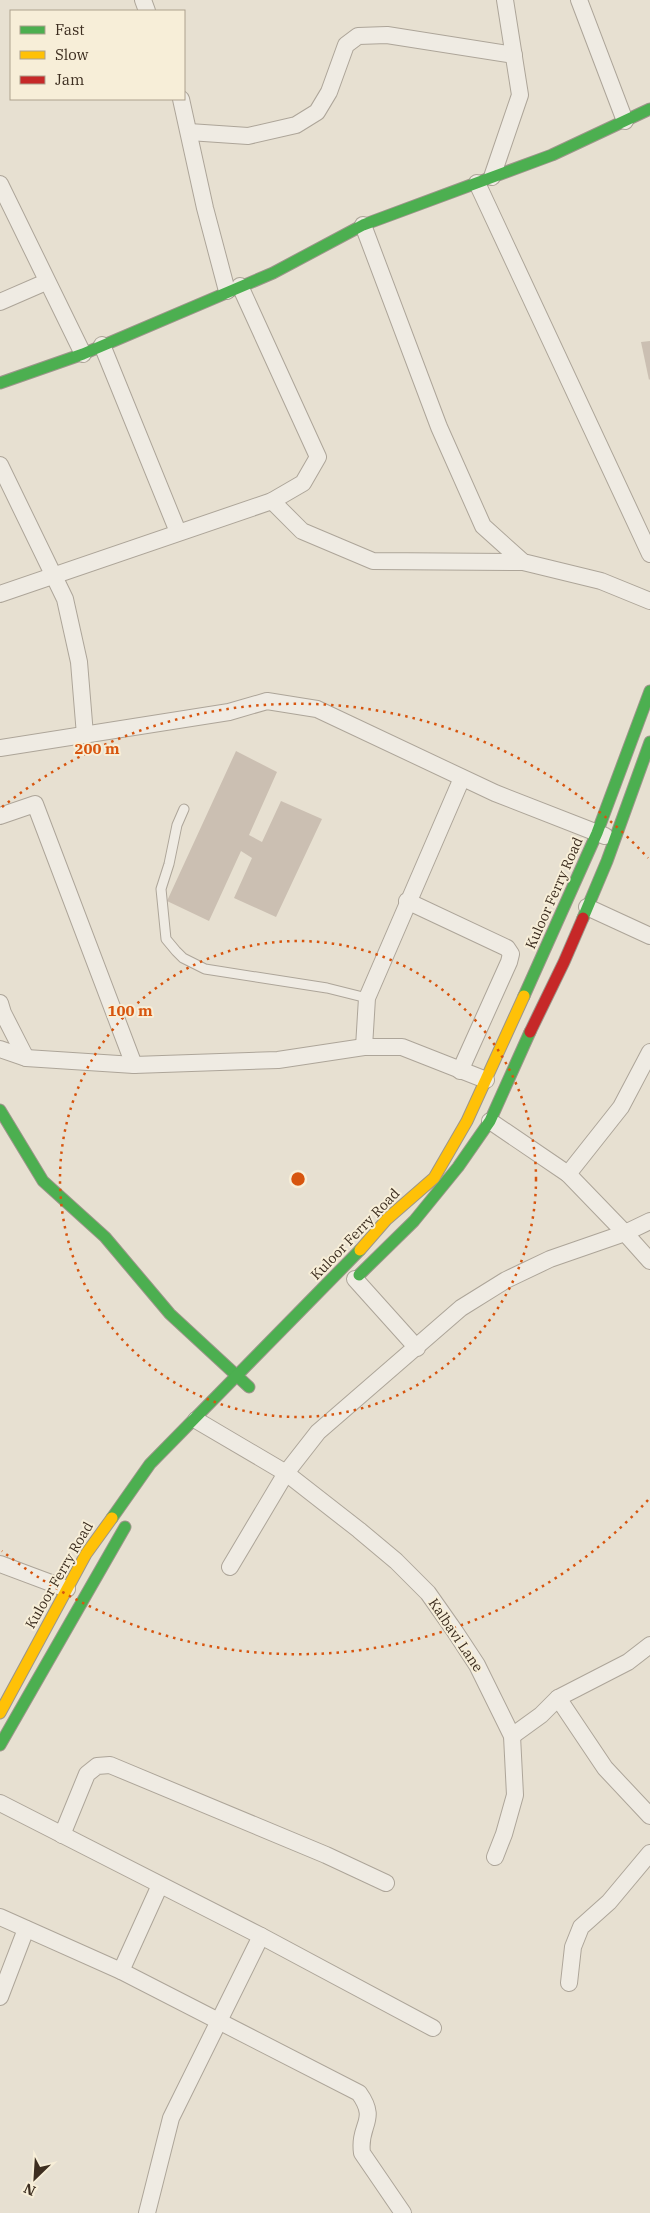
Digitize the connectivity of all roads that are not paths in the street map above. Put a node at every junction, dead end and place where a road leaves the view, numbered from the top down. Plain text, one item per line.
1 (506, 0) edge
2 (579, 0) edge
3 (514, 54) junction
4 (181, 100) edge
5 (650, 108) edge
6 (625, 121) junction
7 (189, 132) junction
8 (484, 180) junction
9 (0, 184) edge
10 (363, 225) junction
11 (46, 282) junction
12 (234, 288) junction
13 (0, 302) edge
14 (102, 346) junction
15 (83, 354) junction
16 (0, 383) edge
17 (0, 465) edge
18 (272, 500) junction
19 (178, 532) junction
20 (650, 554) edge
21 (523, 562) junction
22 (53, 574) junction
23 (0, 594) edge
24 (650, 601) edge
25 (650, 691) edge
26 (85, 735) junction
27 (650, 742) edge
28 (0, 748) edge
29 (462, 778) junction
30 (184, 809) dead end
31 (0, 816) edge
32 (596, 833) junction
33 (614, 839) junction
34 (407, 901) junction
35 (587, 907) junction
36 (650, 936) edge
37 (367, 998) junction
38 (0, 1003) edge
39 (364, 1047) junction
40 (0, 1049) edge
41 (650, 1053) edge
42 (26, 1058) junction
43 (134, 1065) junction
44 (460, 1071) junction
45 (486, 1080) junction
46 (0, 1110) edge
47 (490, 1121) junction
48 (568, 1174) junction
49 (650, 1221) edge
50 (625, 1233) junction
51 (650, 1261) edge
52 (351, 1282) joint
53 (418, 1348) junction
54 (237, 1375) junction
55 (239, 1396) dead end
56 (206, 1426) junction
57 (286, 1473) junction
58 (134, 1514) dead end
59 (0, 1564) edge
60 (230, 1567) dead end
61 (67, 1589) junction
62 (650, 1645) edge
63 (558, 1698) junction
64 (0, 1714) edge
65 (512, 1736) junction
66 (0, 1745) edge
67 (0, 1803) edge
68 (650, 1816) edge
69 (62, 1835) junction
70 (650, 1853) edge
71 (495, 1857) dead end
72 (386, 1883) dead end
73 (160, 1885) junction
74 (0, 1917) edge
75 (26, 1929) junction
76 (261, 1936) junction
77 (122, 1971) junction
78 (569, 1983) dead end
79 (0, 1997) edge
80 (220, 2021) junction
81 (433, 2028) dead end
82 (147, 2213) edge
83 (403, 2213) edge

1 - 3 street
2 - 6 street
3 - 7 street
3 - 8 street
4 - 7 street
5 - 6 main road
6 - 8 main road
7 - 12 street
8 - 10 main road
8 - 20 street
9 - 11 street
10 - 12 main road
10 - 21 street
11 - 13 street
11 - 15 street
12 - 14 main road
12 - 18 street
14 - 15 main road
14 - 19 street
15 - 16 main road
17 - 22 street
18 - 19 street
18 - 21 street
19 - 22 street
21 - 24 street
22 - 23 street
22 - 26 street
25 - 32 main road, Kuloor Ferry Road
26 - 28 street
26 - 29 street
27 - 33 main road
29 - 32 street
29 - 34 street
30 - 37 lane
31 - 43 street
32 - 33 street
32 - 45 main road, Kuloor Ferry Road
33 - 35 main road
34 - 37 street
34 - 44 street
35 - 36 street
35 - 47 main road
37 - 39 street
38 - 42 street
39 - 43 street
39 - 44 street
40 - 42 street
41 - 48 street
42 - 43 street
44 - 45 street
45 - 54 main road, Kuloor Ferry Road
46 - 54 main road
47 - 48 street
47 - 52 main road
48 - 50 street
49 - 50 street
50 - 51 street
50 - 53 street
52 - 53 street
53 - 57 street
54 - 55 main road
54 - 56 main road, Kuloor Ferry Road
56 - 57 street, Kalbavi Lane
56 - 61 main road, Kuloor Ferry Road
57 - 60 street
57 - 65 street, Kalbavi Lane
58 - 66 main road
59 - 61 street
61 - 64 main road, Kuloor Ferry Road
62 - 63 street
63 - 65 street
63 - 68 street
65 - 71 street
67 - 69 street
69 - 72 street
69 - 73 street
70 - 78 street
73 - 76 street
73 - 77 street
74 - 75 street
75 - 77 street
75 - 79 street
76 - 80 street
76 - 81 street
77 - 80 street
80 - 82 street
80 - 83 street

